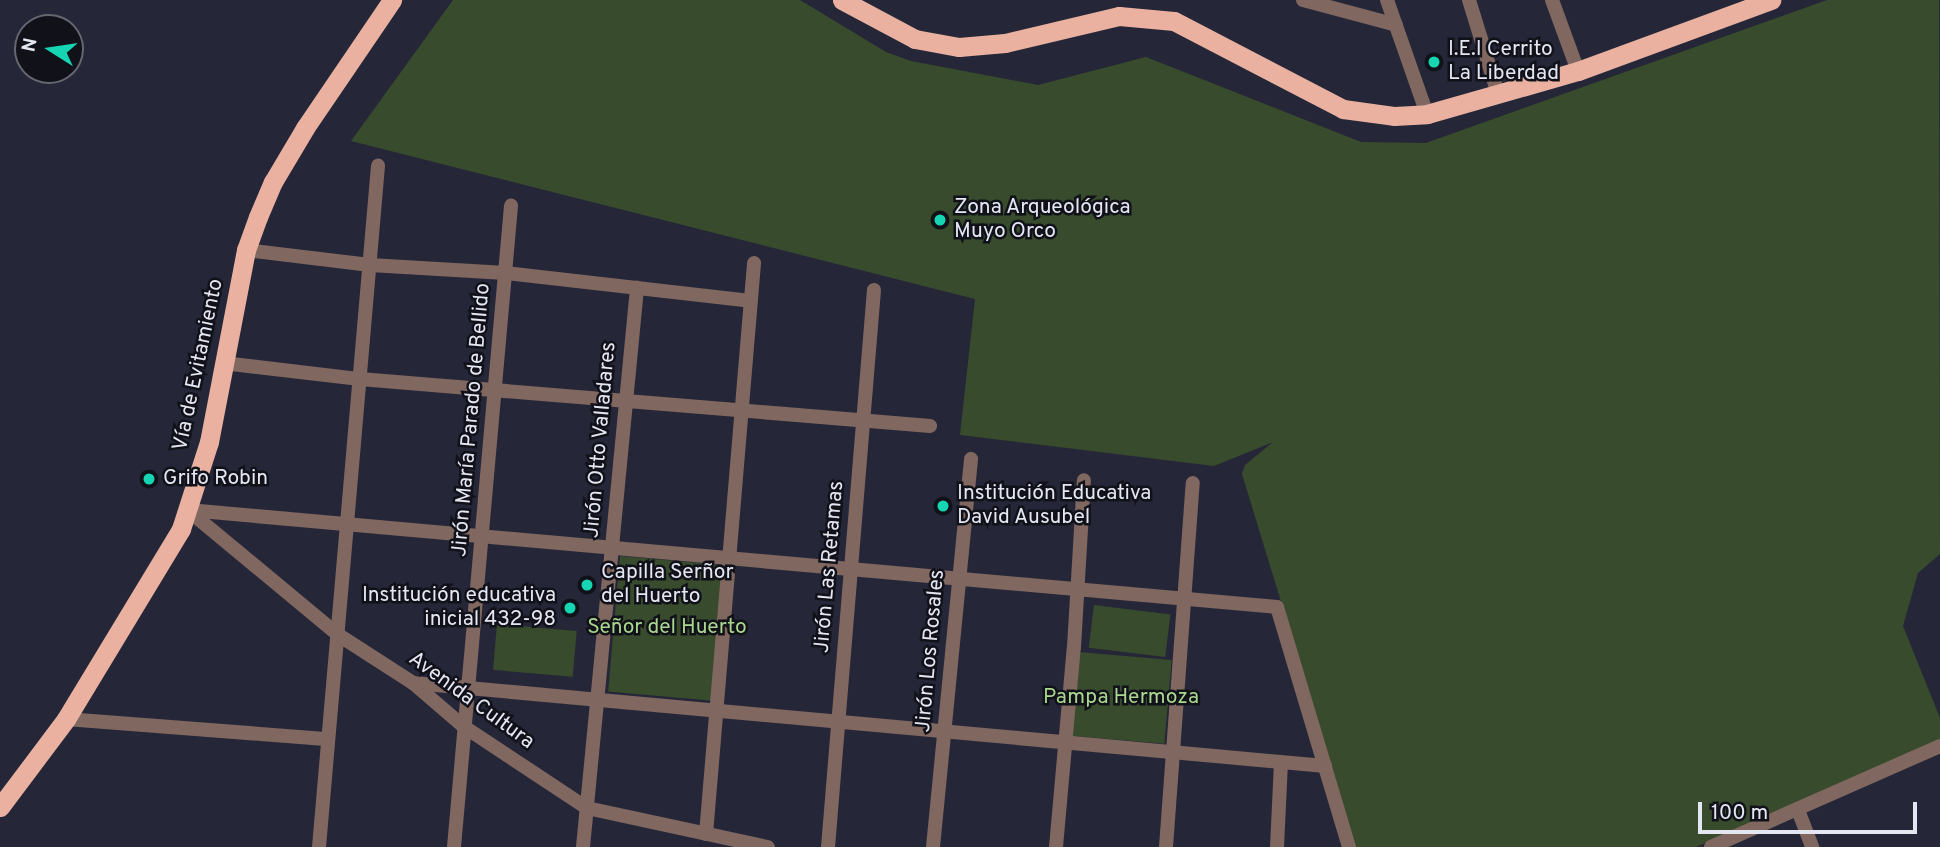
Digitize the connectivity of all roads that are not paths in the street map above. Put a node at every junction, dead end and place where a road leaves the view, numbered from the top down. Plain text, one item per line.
1 (392, 0) edge
2 (842, 0) edge
3 (1303, 0) edge
4 (1387, 0) edge
5 (1469, 0) edge
6 (1552, 0) edge
7 (1771, 0) edge
8 (1396, 25) junction
9 (1578, 71) junction
10 (1498, 94) junction
11 (1427, 114) junction
12 (378, 166) dead end
13 (511, 206) dead end
14 (246, 250) junction
15 (754, 263) dead end
16 (370, 265) junction
17 (506, 273) junction
18 (637, 288) junction
19 (874, 290) dead end
20 (750, 301) junction
21 (223, 363) junction
22 (360, 379) junction
23 (496, 388) junction
24 (627, 398) junction
25 (740, 408) junction
26 (864, 418) junction
27 (930, 426) dead end
28 (971, 459) dead end
29 (1084, 480) dead end
30 (1193, 483) dead end
31 (188, 510) junction
32 (347, 527) junction
33 (484, 539) junction
34 (612, 549) junction
35 (730, 561) junction
36 (851, 571) junction
37 (958, 578) junction
38 (1077, 592) junction
39 (1185, 601) junction
40 (337, 634) junction
41 (413, 683) junction
42 (467, 689) junction
43 (598, 700) junction
44 (718, 710) junction
45 (66, 719) junction
46 (838, 721) junction
47 (463, 726) junction
48 (946, 730) junction
49 (325, 739) junction
50 (1066, 743) junction
51 (1940, 746) edge
52 (1174, 753) junction
53 (1281, 762) junction
54 (1325, 766) junction
55 (0, 807) edge
56 (587, 808) junction
57 (1798, 810) junction
58 (706, 834) junction
59 (319, 847) edge
60 (454, 847) edge
61 (583, 847) edge
62 (768, 847) edge
63 (828, 847) edge
64 (933, 847) edge
65 (1056, 847) edge
66 (1166, 847) edge
67 (1277, 847) edge
68 (1349, 847) edge
69 (1711, 847) edge
70 (1812, 847) edge

1 - 14 highway, Vía de Evitamiento
2 - 11 highway
3 - 8 street
4 - 8 street
5 - 10 street
6 - 9 street
7 - 9 highway
8 - 11 street
9 - 10 highway
10 - 11 highway
12 - 16 street
13 - 17 street, Jirón María Parado de Bellido
14 - 16 street
14 - 21 highway, Vía de Evitamiento
15 - 20 street
16 - 17 street
16 - 22 street
17 - 18 street
17 - 23 street, Jirón María Parado de Bellido
18 - 20 street
18 - 24 street, Jirón Otto Valladares
19 - 26 street, Jirón Las Retamas
20 - 25 street
21 - 22 street
21 - 31 highway, Vía de Evitamiento
22 - 23 street
22 - 32 street
23 - 24 street
23 - 33 street, Jirón María Parado de Bellido
24 - 25 street
24 - 34 street, Jirón Otto Valladares
25 - 26 street
25 - 35 street
26 - 27 street
26 - 36 street, Jirón Las Retamas
28 - 37 street, Jirón Los Rosales
29 - 38 street
30 - 39 street
31 - 32 street
31 - 40 street, Avenida Cultura
31 - 45 highway, Vía de Evitamiento
32 - 33 street
32 - 40 street
33 - 34 street
33 - 42 street, Jirón María Parado de Bellido
34 - 35 street
34 - 43 street, Jirón Otto Valladares
35 - 36 street
35 - 44 street
36 - 37 street
36 - 46 street, Jirón Las Retamas
37 - 38 street
37 - 48 street, Jirón Los Rosales
38 - 39 street
38 - 50 street
39 - 52 street
39 - 54 street
40 - 41 street, Avenida Cultura
40 - 49 street
41 - 42 street
41 - 47 street, Avenida Cultura
42 - 43 street
42 - 47 street, Jirón María Parado de Bellido
43 - 44 street
43 - 56 street, Jirón Otto Valladares
44 - 46 street
44 - 58 street
45 - 49 street
45 - 55 highway, Vía de Evitamiento
46 - 48 street
46 - 63 street, Jirón Las Retamas
47 - 56 street, Avenida Cultura
47 - 60 street, Jirón María Parado de Bellido
48 - 50 street
48 - 64 street, Jirón Los Rosales
49 - 59 street
50 - 52 street
50 - 65 street
51 - 57 street
52 - 53 street
52 - 66 street
53 - 54 street
53 - 67 street
54 - 68 street
56 - 58 street, Avenida Cultura
56 - 61 street, Jirón Otto Valladares
57 - 69 street
57 - 70 street
58 - 62 street, Avenida Cultura

